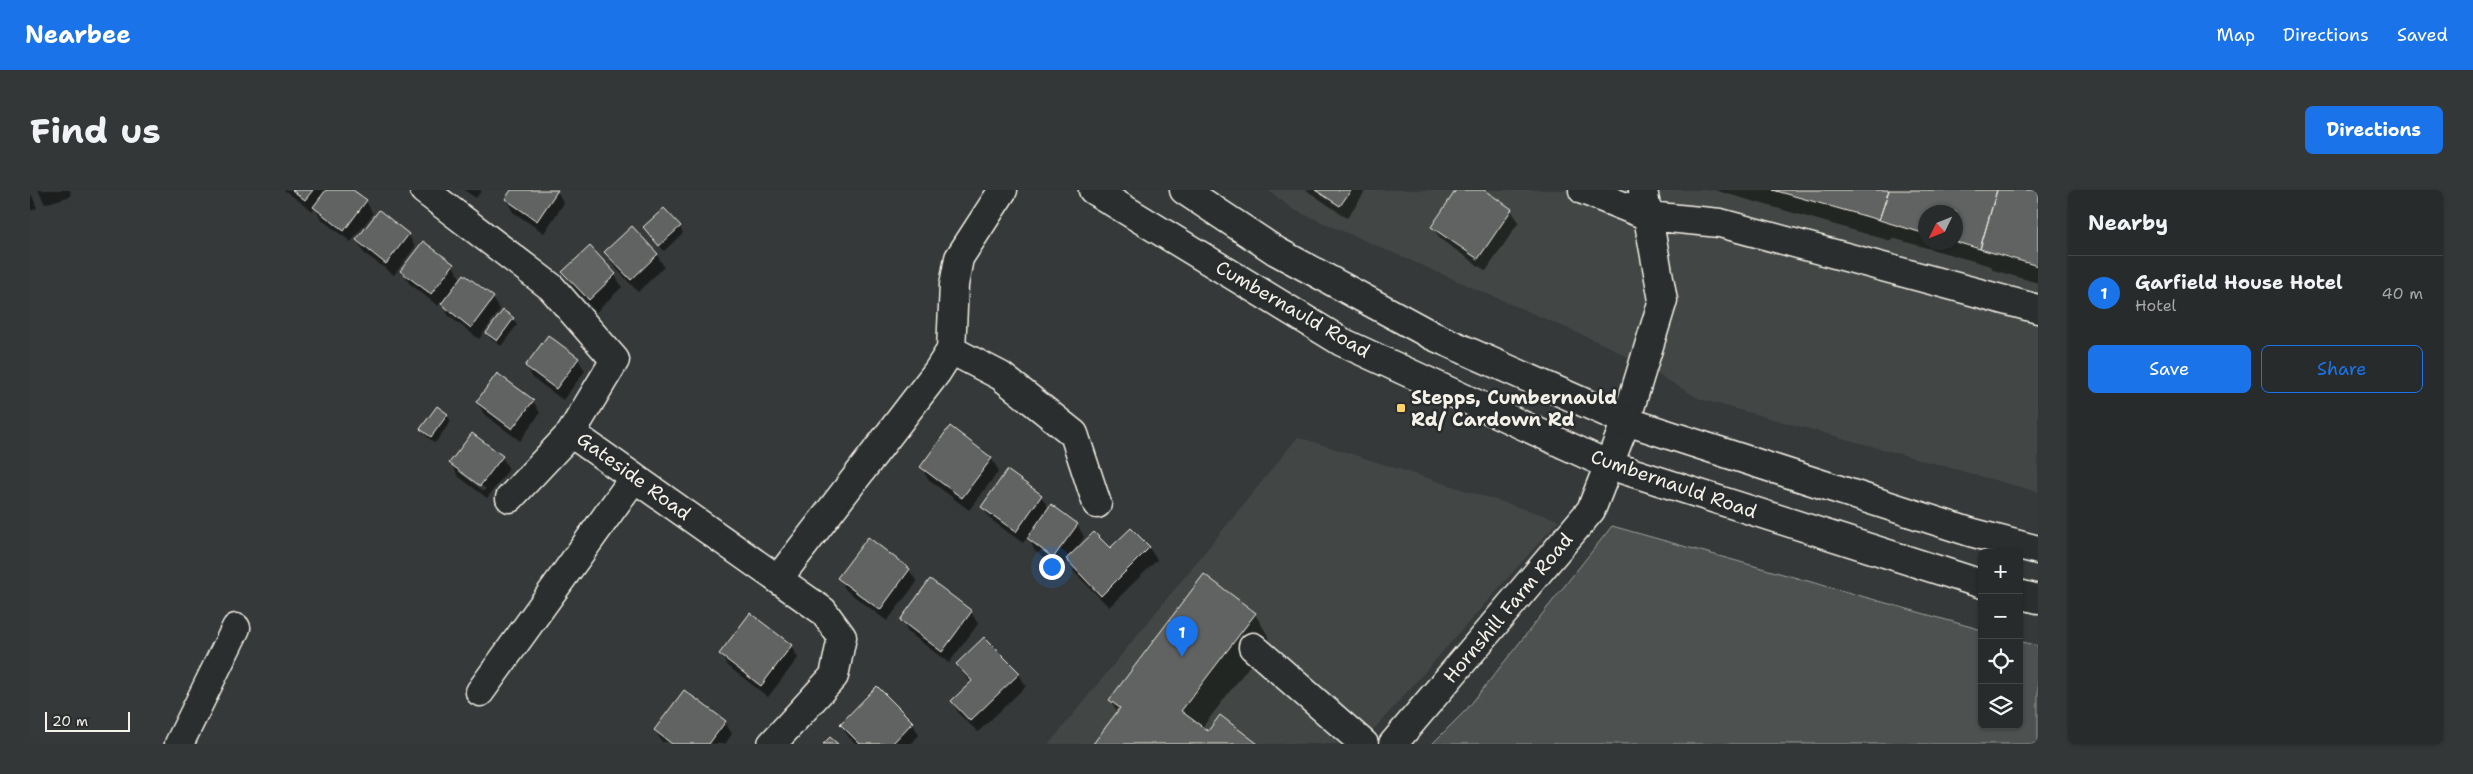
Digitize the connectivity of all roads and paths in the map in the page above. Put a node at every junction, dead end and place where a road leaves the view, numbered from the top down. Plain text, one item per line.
1 (424, 190) edge
2 (1003, 190) edge
3 (1093, 190) edge
4 (1184, 190) edge
5 (1582, 190) edge
6 (1646, 203) edge
7 (2038, 309) edge
8 (951, 350) junction
9 (1626, 421) junction
10 (571, 433) junction
11 (1609, 465) junction
12 (634, 478) junction
13 (510, 498) dead end
14 (1097, 504) dead end
15 (2038, 550) edge
16 (778, 578) junction
17 (1978, 583) edge
18 (2023, 595) edge
19 (2038, 599) edge
20 (236, 628) dead end
21 (1252, 647) dead end
22 (480, 692) dead end
23 (179, 744) edge
24 (772, 744) edge
25 (1364, 744) edge
26 (1393, 744) edge

1 - 10 street, Gateside Road
2 - 8 street
3 - 11 street, Cumbernauld Road
4 - 9 street
5 - 6 street
6 - 7 street
6 - 9 street, Hornshill Farm Road
8 - 14 street
8 - 16 street
9 - 11 street, Hornshill Farm Road
9 - 15 street
10 - 12 street, Gateside Road
10 - 13 street
11 - 17 street, Cumbernauld Road
11 - 26 street, Hornshill Farm Road
12 - 16 street, Gateside Road
12 - 22 street
16 - 24 street, Gateside Road
18 - 19 street
20 - 23 street
21 - 25 street

